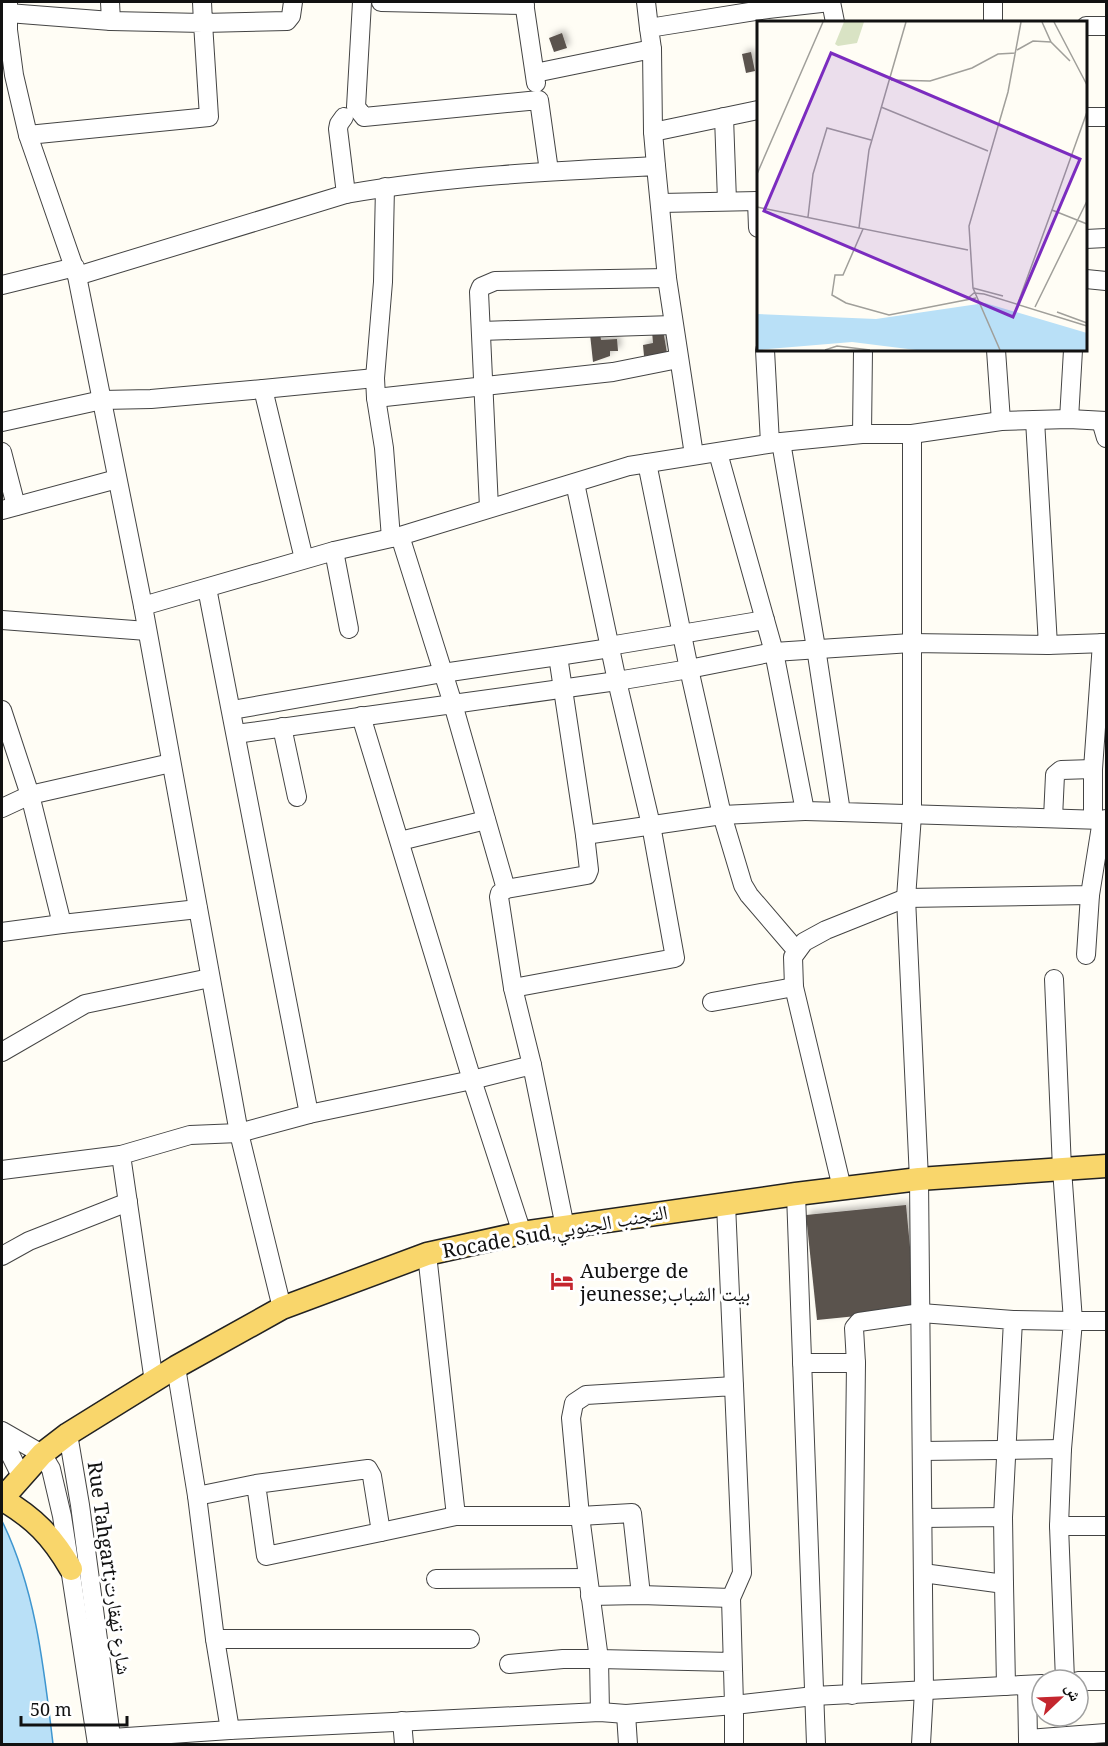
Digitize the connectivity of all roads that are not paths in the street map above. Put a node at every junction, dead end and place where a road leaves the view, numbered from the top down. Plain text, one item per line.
1 (110, 2) edge
2 (202, 2) edge
3 (293, 2) edge
4 (362, 2) edge
5 (381, 2) edge
6 (646, 2) edge
7 (830, 2) edge
8 (993, 2) edge
9 (524, 3) edge
10 (767, 5) edge
11 (8, 7) edge
12 (111, 21) junction
13 (835, 21) edge
14 (993, 21) edge
15 (203, 23) junction
16 (1087, 26) edge
17 (1107, 26) edge
18 (649, 28) junction
19 (652, 49) junction
20 (2, 58) edge
21 (535, 73) junction
22 (14, 75) junction
23 (539, 100) junction
24 (757, 110) edge
25 (344, 117) dead end
26 (724, 117) junction
27 (1087, 117) edge
28 (1107, 117) edge
29 (653, 132) junction
30 (28, 135) junction
31 (656, 166) junction
32 (549, 171) junction
33 (385, 187) junction
34 (346, 194) junction
35 (727, 201) junction
36 (757, 201) edge
37 (661, 203) junction
38 (1107, 238) edge
39 (1087, 239) edge
40 (76, 271) junction
41 (666, 278) junction
42 (1087, 279) edge
43 (1107, 281) edge
44 (2, 285) edge
45 (673, 325) junction
46 (481, 331) junction
47 (765, 351) edge
48 (863, 351) edge
49 (996, 351) edge
50 (1073, 351) edge
51 (678, 359) junction
52 (375, 378) junction
53 (484, 386) junction
54 (263, 389) junction
55 (376, 398) junction
56 (102, 400) junction
57 (1069, 419) junction
58 (1035, 420) junction
59 (1000, 421) junction
60 (2, 422) edge
61 (1105, 427) edge
62 (862, 434) junction
63 (912, 434) junction
64 (775, 443) junction
65 (2, 452) edge
66 (718, 453) junction
67 (694, 455) junction
68 (647, 463) junction
69 (117, 479) junction
70 (574, 483) junction
71 (9, 508) edge
72 (489, 508) junction
73 (396, 537) junction
74 (334, 551) junction
75 (304, 559) junction
76 (207, 588) junction
77 (142, 606) junction
78 (2, 620) edge
79 (765, 620) junction
80 (349, 629) dead end
81 (147, 631) junction
82 (683, 633) junction
83 (910, 643) junction
84 (1104, 643) edge
85 (1048, 645) junction
86 (609, 647) junction
87 (816, 648) junction
88 (774, 652) junction
89 (558, 656) junction
90 (689, 669) junction
91 (443, 673) junction
92 (616, 681) junction
93 (563, 688) junction
94 (453, 704) junction
95 (2, 710) edge
96 (232, 710) junction
97 (361, 716) junction
98 (282, 727) junction
99 (236, 734) junction
100 (6, 738) edge
101 (171, 763) junction
102 (1093, 769) junction
103 (30, 795) junction
104 (297, 797) dead end
105 (2, 808) edge
106 (805, 811) junction
107 (841, 812) junction
108 (722, 815) junction
109 (912, 815) junction
110 (1053, 818) junction
111 (486, 820) junction
112 (1101, 820) edge
113 (651, 825) junction
114 (585, 835) junction
115 (400, 841) junction
116 (506, 890) junction
117 (1090, 895) junction
118 (906, 898) junction
119 (198, 909) junction
120 (62, 924) junction
121 (2, 932) edge
122 (797, 951) junction
123 (1086, 955) dead end
124 (210, 978) junction
125 (1054, 979) dead end
126 (794, 987) junction
127 (513, 988) junction
128 (712, 1002) dead end
129 (2, 1052) edge
130 (532, 1065) junction
131 (472, 1080) junction
132 (309, 1114) junction
133 (239, 1133) junction
134 (121, 1155) junction
135 (1107, 1166) edge
136 (1062, 1169) junction
137 (2, 1170) edge
138 (920, 1179) junction
139 (842, 1188) junction
140 (796, 1194) junction
141 (128, 1202) junction
142 (726, 1204) junction
143 (565, 1227) junction
144 (522, 1233) junction
145 (427, 1254) junction
146 (2, 1256) edge
147 (282, 1308) junction
148 (921, 1313) junction
149 (1013, 1320) junction
150 (1107, 1321) edge
151 (1073, 1322) junction
152 (856, 1363) junction
153 (802, 1364) junction
154 (176, 1366) junction
155 (154, 1382) junction
156 (734, 1386) junction
157 (2, 1431) edge
158 (68, 1434) junction
159 (2, 1438) edge
160 (1062, 1449) junction
161 (922, 1451) junction
162 (1005, 1451) junction
163 (42, 1454) junction
164 (21, 1476) junction
165 (256, 1484) junction
166 (197, 1496) junction
167 (2, 1499) edge
168 (456, 1516) junction
169 (580, 1516) junction
170 (1003, 1517) junction
171 (923, 1518) junction
172 (1059, 1526) junction
173 (1107, 1526) edge
174 (381, 1532) junction
175 (71, 1569) junction
176 (923, 1573) junction
177 (436, 1579) dead end
178 (1004, 1584) junction
179 (589, 1587) junction
180 (641, 1595) junction
181 (731, 1598) junction
182 (215, 1639) junction
183 (470, 1640) dead end
184 (599, 1659) junction
185 (732, 1662) junction
186 (509, 1664) dead end
187 (1065, 1668) edge
188 (1090, 1681) edge
189 (1107, 1681) edge
190 (1030, 1684) edge
191 (1006, 1686) junction
192 (924, 1690) junction
193 (852, 1695) junction
194 (814, 1696) junction
195 (734, 1705) junction
196 (600, 1712) junction
197 (626, 1714) junction
198 (402, 1721) junction
199 (1030, 1725) edge
200 (230, 1730) junction
201 (1107, 1733) edge
202 (105, 1742) edge
203 (1028, 1742) edge
204 (404, 1744) edge
205 (628, 1744) edge
206 (734, 1744) edge
207 (816, 1744) edge
208 (921, 1744) edge

1 - 12 street
2 - 15 street
3 - 15 street
4 - 23 street
5 - 9 street
6 - 18 street
7 - 10 street
7 - 13 street
8 - 14 street
9 - 21 street
10 - 18 street
11 - 12 street
11 - 22 street
12 - 15 street
15 - 30 street
16 - 17 street
18 - 19 street
19 - 21 street
19 - 29 street
20 - 22 street
21 - 23 street
22 - 30 street
23 - 32 street
24 - 26 street
25 - 34 street
26 - 29 street
26 - 35 street
27 - 28 street
29 - 31 street
30 - 40 street
31 - 32 street
31 - 37 street
32 - 33 street
33 - 34 street
33 - 52 street
34 - 40 street
35 - 36 street
35 - 37 street
37 - 41 street
38 - 39 street
40 - 44 street
40 - 56 street
41 - 45 street
41 - 46 street
42 - 43 street
45 - 46 street
45 - 51 street
46 - 53 street
47 - 64 street
48 - 62 street
49 - 59 street
50 - 57 street
51 - 53 street
51 - 67 street
52 - 54 street
52 - 55 street
53 - 55 street
53 - 72 street
54 - 56 street
54 - 75 street
55 - 73 street
56 - 60 street
56 - 69 street
57 - 58 street
57 - 61 street
58 - 59 street
58 - 85 street
59 - 63 street
62 - 63 street
62 - 64 street
63 - 83 street
64 - 66 street
64 - 87 street
65 - 71 street
66 - 67 street
66 - 79 street
67 - 68 street
68 - 70 street
68 - 82 street
69 - 71 street
69 - 77 street
70 - 72 street
70 - 86 street
72 - 73 street
73 - 74 street
73 - 91 street
74 - 75 street
74 - 80 street
75 - 76 street
76 - 77 street
76 - 96 street
77 - 81 street
78 - 81 street
79 - 82 street
79 - 88 street
81 - 101 street
82 - 86 street
82 - 90 street
83 - 85 street
83 - 87 street
83 - 109 street
84 - 85 street
84 - 102 street
86 - 89 street
86 - 92 street
87 - 88 street
87 - 107 street
88 - 90 street
88 - 106 street
89 - 91 street
89 - 93 street
90 - 92 street
90 - 108 street
91 - 94 street
91 - 96 street
92 - 93 street
92 - 113 street
93 - 94 street
93 - 114 street
94 - 97 street
94 - 111 street
95 - 100 street
96 - 99 street
97 - 98 street
97 - 115 street
98 - 99 street
98 - 104 street
99 - 132 street
100 - 103 street
101 - 103 street
101 - 119 street
102 - 110 street
102 - 112 street
103 - 105 street
103 - 120 street
106 - 107 street
106 - 108 street
107 - 109 street
108 - 113 street
108 - 122 street
109 - 110 street
109 - 118 street
110 - 112 street
111 - 115 street
111 - 116 street
112 - 117 street
113 - 114 street
113 - 127 street
114 - 116 street
115 - 131 street
116 - 127 street
117 - 118 street
117 - 123 street
118 - 122 street
118 - 138 street
119 - 120 street
119 - 124 street
120 - 121 street
122 - 126 street
124 - 129 street
124 - 133 street
125 - 136 street
126 - 128 street
126 - 139 street
127 - 130 street
130 - 131 street
130 - 143 street
131 - 132 street
131 - 144 street
132 - 133 street
133 - 134 street
133 - 147 street
134 - 137 street
134 - 141 street
135 - 136 main road, Rocade Sud,التجنب الجنوبي
136 - 138 main road, Rocade Sud,التجنب الجنوبي
136 - 151 street
138 - 139 main road, Rocade Sud,التجنب الجنوبي
138 - 148 street
139 - 140 main road, Rocade Sud,التجنب الجنوبي
140 - 142 main road, Rocade Sud,التجنب الجنوبي
140 - 153 street
141 - 146 street
141 - 155 street
142 - 143 main road, Rocade Sud,التجنب الجنوبي
142 - 156 street
143 - 144 main road, Rocade Sud,التجنب الجنوبي
144 - 145 main road, Rocade Sud,التجنب الجنوبي
145 - 147 main road, Rocade Sud,التجنب الجنوبي
145 - 168 street
147 - 154 main road, Rocade Sud,التجنب الجنوبي
148 - 149 street
148 - 152 street
148 - 161 street
149 - 151 street
149 - 162 street
150 - 151 street
151 - 160 street
152 - 153 street
152 - 193 street
153 - 194 street
154 - 155 main road, Rocade Sud,التجنب الجنوبي
154 - 166 street
155 - 158 main road, Rocade Sud,التجنب الجنوبي
156 - 169 street
156 - 181 street
157 - 163 street
158 - 163 main road, Rocade Sud,التجنب الجنوبي
158 - 202 street, Rue Tahgart;شارع تهقارت
159 - 164 street
160 - 162 street
160 - 172 street
161 - 162 street
161 - 171 street
162 - 170 street
163 - 164 main road, Rocade Sud,التجنب الجنوبي
163 - 175 street, Rue Tahgart;شارع تهقارت
164 - 167 main road, Rocade Sud,التجنب الجنوبي
165 - 166 street
165 - 174 street
165 - 174 street
166 - 182 street
167 - 175 main road
168 - 169 street
168 - 174 street
169 - 179 street
169 - 180 street
170 - 171 street
170 - 178 street
171 - 176 street
172 - 173 street
172 - 187 street
175 - 202 street, Rue Tahgart;شارع تهقارت
176 - 178 street
176 - 192 street
177 - 179 street
178 - 191 street
179 - 180 street
179 - 184 street
180 - 181 street
181 - 185 street
182 - 183 street
182 - 200 street
184 - 185 street
184 - 186 street
184 - 196 street
185 - 195 street
188 - 189 street
190 - 191 street
191 - 192 street
192 - 193 street
192 - 208 street
193 - 194 street
194 - 195 street
194 - 207 street
195 - 197 street
195 - 206 street
196 - 197 street
196 - 198 street
197 - 205 street
198 - 200 street
198 - 204 street
199 - 203 street
200 - 202 street
201 - 203 street

